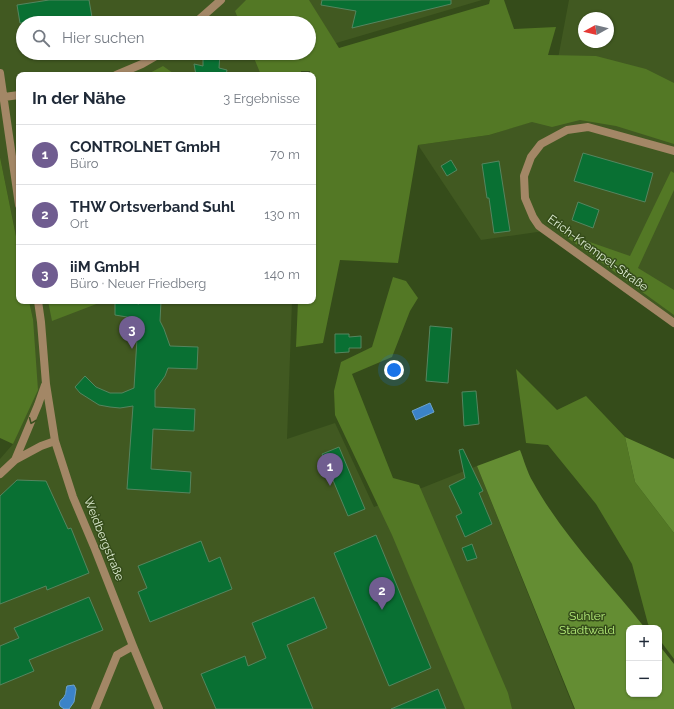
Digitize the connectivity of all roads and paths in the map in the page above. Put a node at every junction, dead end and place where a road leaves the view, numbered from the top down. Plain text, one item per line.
1 (221, 0) edge
2 (203, 16) edge
3 (149, 60) edge
4 (123, 72) edge
5 (0, 73) edge
6 (16, 96) edge
7 (4, 98) junction
8 (674, 151) edge
9 (16, 188) edge
10 (38, 304) edge
11 (674, 323) edge
12 (46, 384) junction
13 (55, 441) junction
14 (15, 460) junction
15 (0, 474) edge
16 (133, 646) junction
17 (95, 709) edge
18 (159, 709) edge

1 - 2 street
3 - 4 street
5 - 7 street
6 - 7 street
7 - 9 street
8 - 11 street, Erich-Krempel-Straße
10 - 12 street, Weidbergstraße
12 - 13 street, Weidbergstraße
12 -> 14 street
13 - 14 street
13 - 16 street, Weidbergstraße
14 - 15 street
16 - 17 street
16 - 18 street, Weidbergstraße

